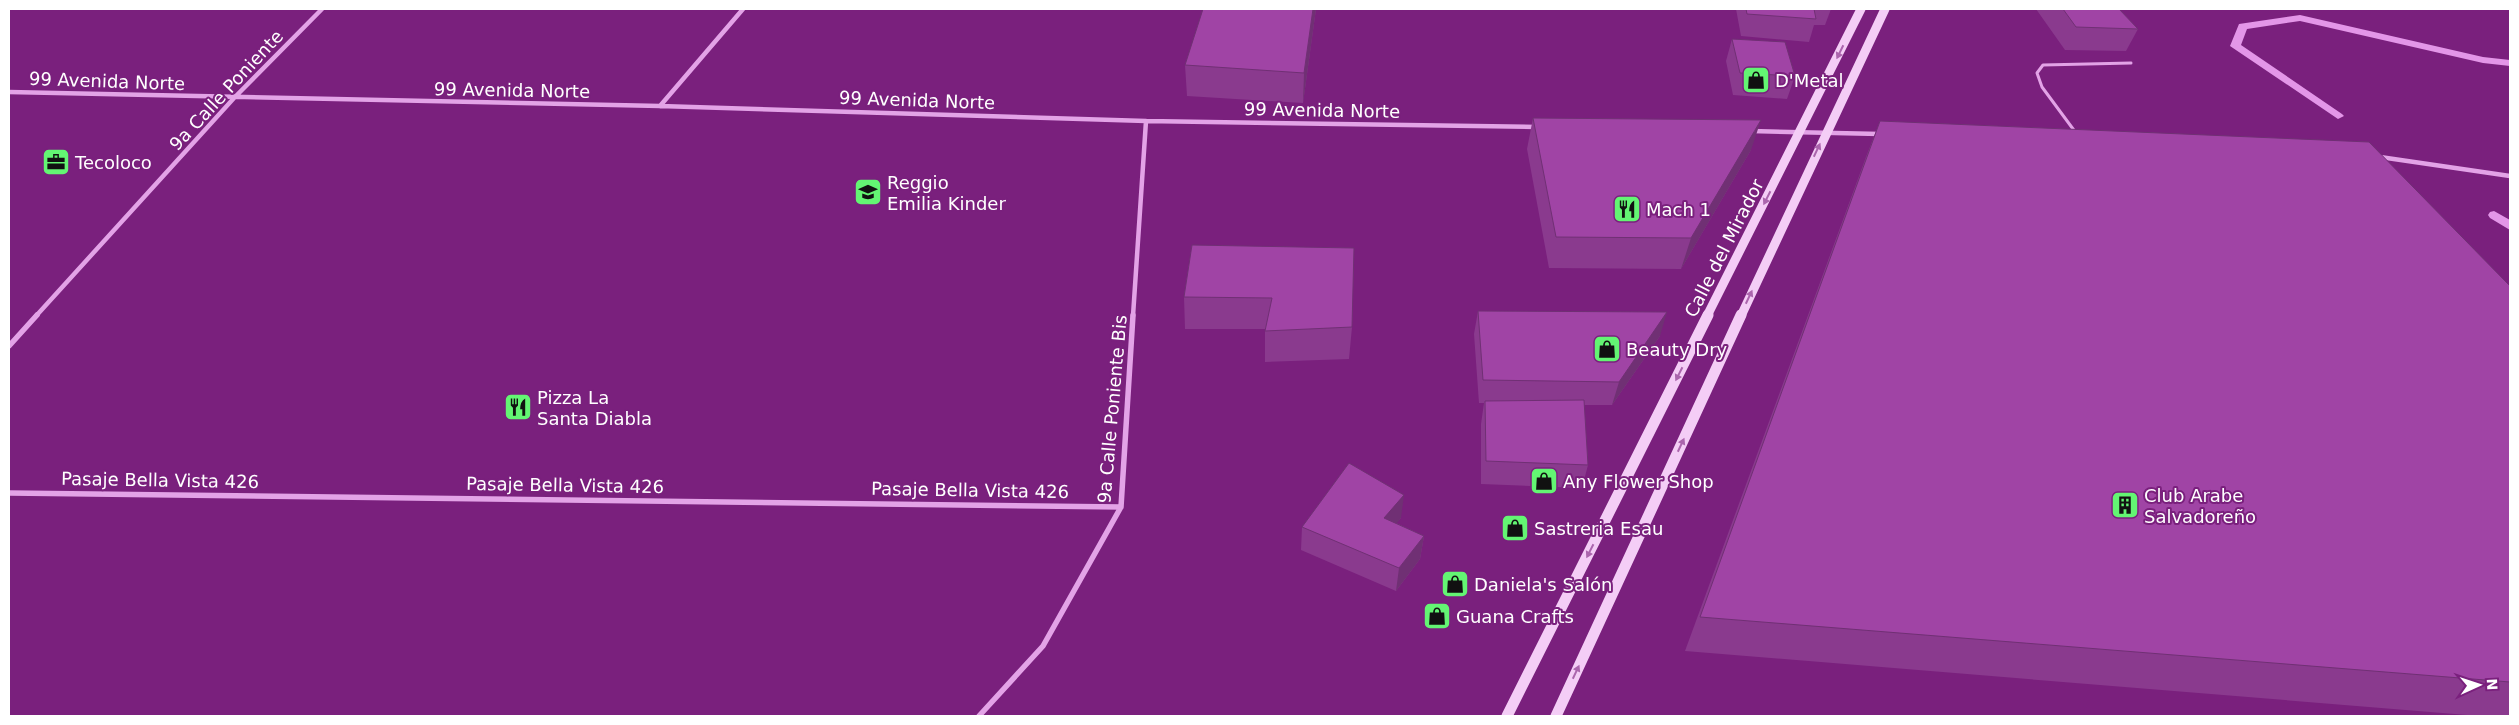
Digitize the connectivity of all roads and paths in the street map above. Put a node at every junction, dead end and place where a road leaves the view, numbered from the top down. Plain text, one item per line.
1 (322, 9) edge
2 (743, 9) edge
3 (1862, 9) edge
4 (1885, 9) edge
5 (2131, 63) dead end
6 (9, 92) edge
7 (234, 98) junction
8 (660, 106) junction
9 (1146, 121) junction
10 (1542, 128) edge
11 (1741, 131) edge
12 (1800, 132) junction
13 (1825, 133) junction
14 (1883, 134) edge
15 (2069, 136) edge
16 (2078, 137) joint
17 (2369, 155) edge
18 (2510, 176) edge
19 (9, 346) edge
20 (9, 493) edge
21 (1121, 507) junction
22 (979, 716) edge
23 (1507, 716) edge
24 (1556, 716) edge

1 - 7 street, 9a Calle Poniente
2 - 8 street
3 -> 12 main road, Calle del Mirador
4 - 13 main road
5 - 16 lane
6 - 7 street, 99 Avenida Norte
7 - 8 street, 99 Avenida Norte
7 - 19 street, 9a Calle Poniente
8 - 9 street, 99 Avenida Norte
9 - 10 street, 99 Avenida Norte
9 - 21 street, 9a Calle Poniente Bis
11 - 12 street
12 - 13 street
12 -> 23 main road, Calle del Mirador
13 - 14 street
24 -> 13 main road
15 - 16 street
17 - 18 street
20 - 21 street, Pasaje Bella Vista 426
21 - 22 street, 9a Calle Poniente Bis

